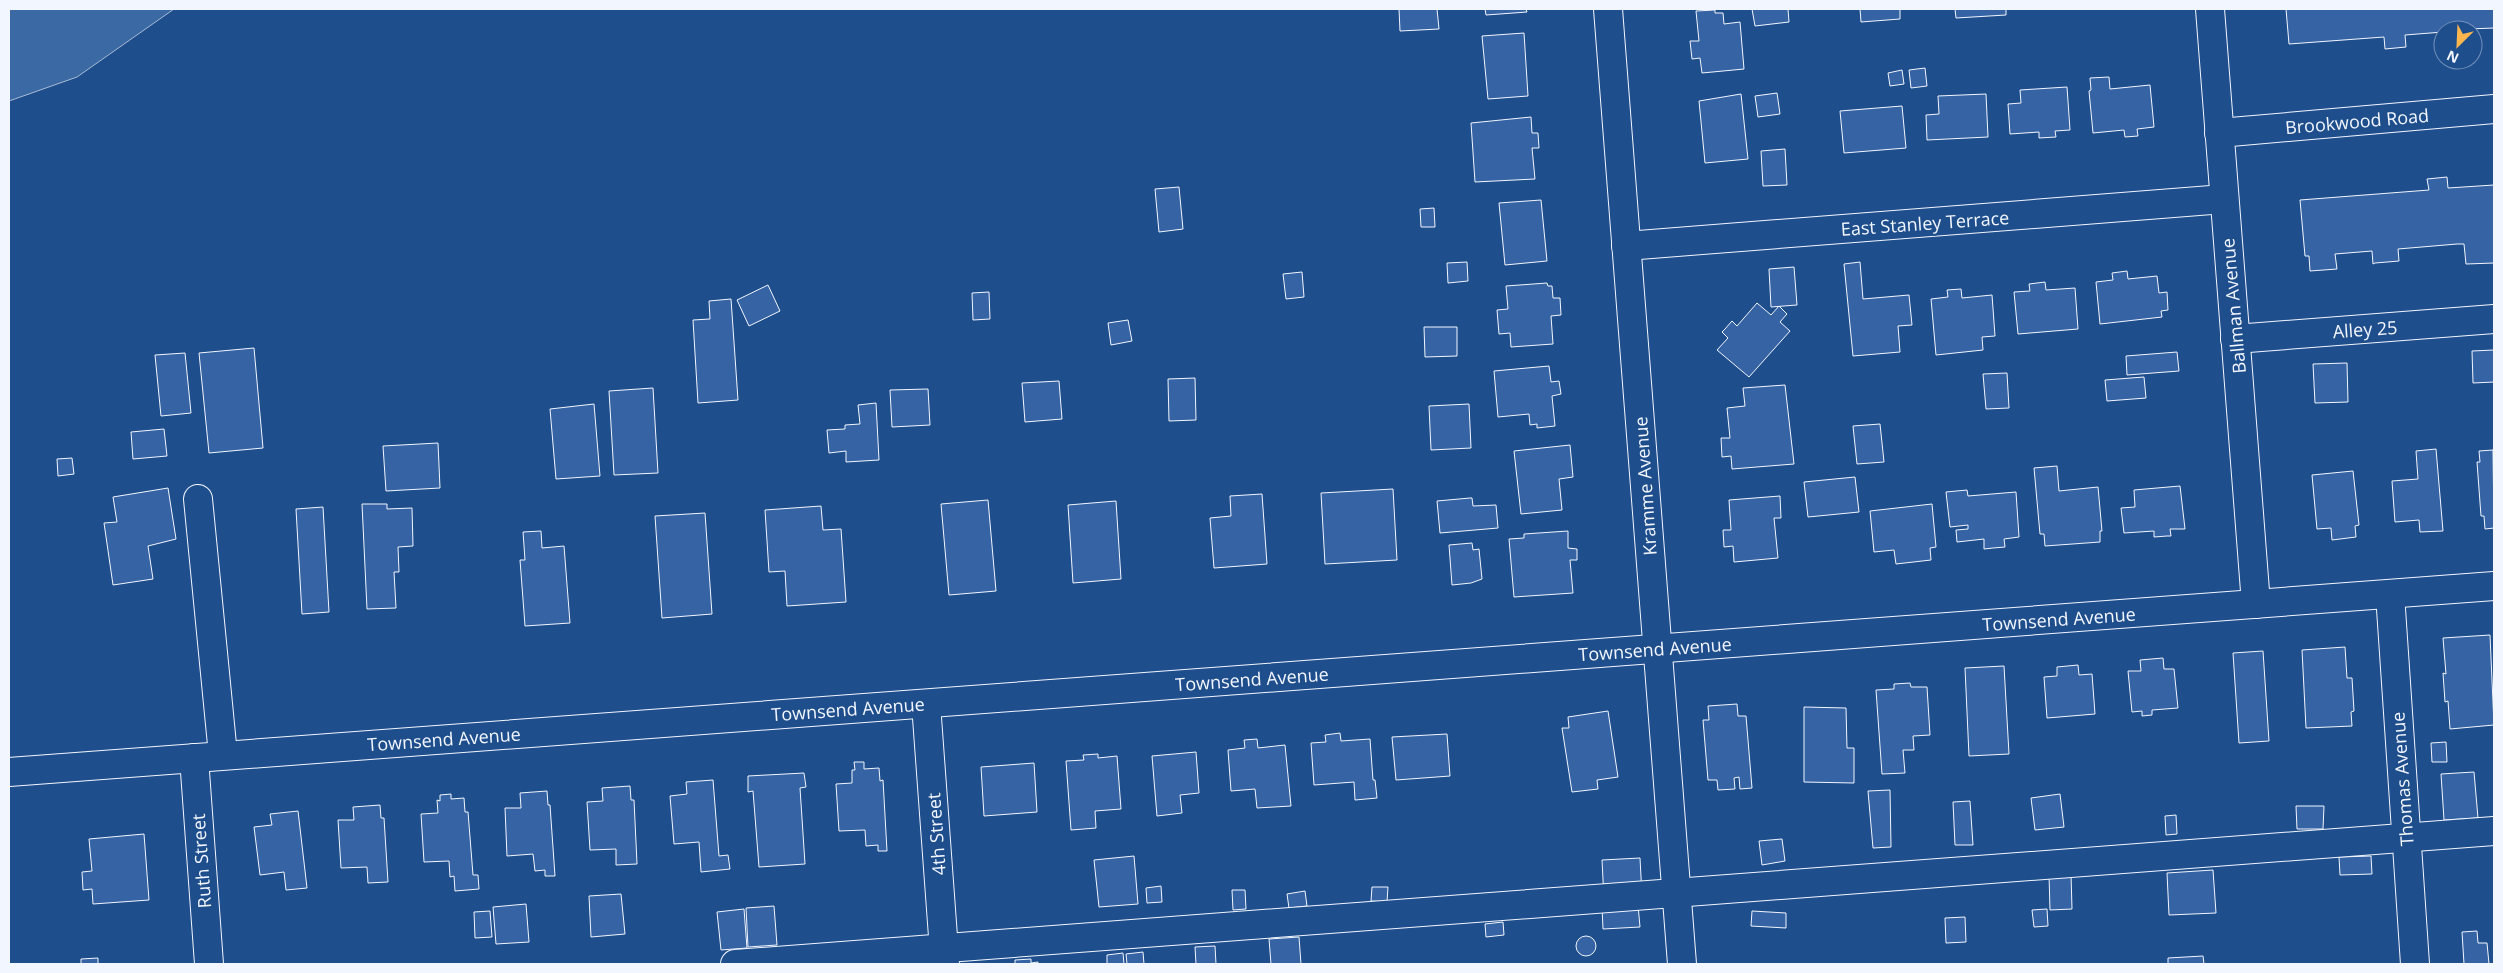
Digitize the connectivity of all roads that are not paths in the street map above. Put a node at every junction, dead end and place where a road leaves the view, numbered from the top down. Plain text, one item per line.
1 (1608, 9) edge
2 (2210, 9) edge
3 (2494, 109) edge
4 (2219, 133) junction
5 (2224, 199) junction
6 (1626, 246) junction
7 (2494, 319) edge
8 (2236, 339) junction
9 (198, 499) dead end
10 (2494, 586) edge
11 (2390, 594) junction
12 (2256, 604) junction
13 (1658, 649) junction
14 (926, 704) junction
15 (222, 755) junction
16 (194, 758) junction
17 (9, 772) edge
18 (2494, 831) edge
19 (2406, 838) junction
20 (1677, 894) junction
21 (945, 956) edge
22 (209, 964) edge
23 (734, 964) edge
24 (1682, 964) edge
25 (2415, 964) edge

1 - 6 street, Kramme Avenue
2 - 4 street, Ballman Avenue
3 - 4 street, Brookwood Road
4 - 5 street, Ballman Avenue
5 - 6 street, East Stanley Terrace
5 - 8 street, Ballman Avenue
6 - 13 street, Kramme Avenue
7 - 8 street, Alley 25
8 - 12 street, Ballman Avenue
9 - 15 street
10 - 11 street, Townsend Avenue
11 - 12 street, Townsend Avenue
11 - 19 street, Thomas Avenue
12 - 13 street, Townsend Avenue
13 - 14 street, Townsend Avenue
13 - 20 street, Kramme Avenue
14 - 15 street, Townsend Avenue
14 - 21 street, 4th Street
15 - 16 street, Townsend Avenue
16 - 17 street, Townsend Avenue
16 - 22 street, Ruth Street
18 - 19 street
19 - 20 street
19 - 25 street, Thomas Avenue
20 - 21 street
20 - 24 street, Kramme Avenue
21 - 23 street

